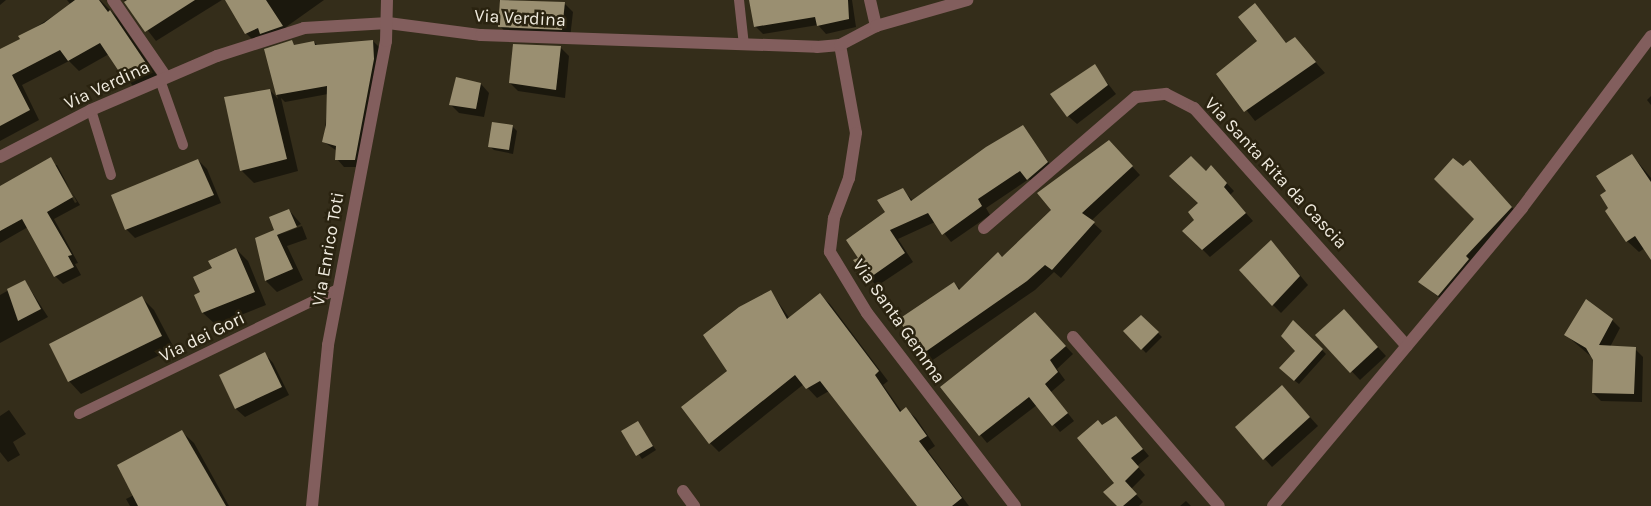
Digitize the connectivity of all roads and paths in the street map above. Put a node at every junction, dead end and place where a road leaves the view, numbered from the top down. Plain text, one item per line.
1 (113, 0) edge
2 (387, 0) edge
3 (739, 0) edge
4 (870, 0) edge
5 (967, 0) edge
6 (388, 23) junction
7 (876, 26) junction
8 (1651, 36) edge
9 (744, 45) junction
10 (840, 45) junction
11 (163, 79) junction
12 (91, 110) junction
13 (183, 145) dead end
14 (0, 156) edge
15 (111, 175) dead end
16 (984, 228) dead end
17 (338, 290) junction
18 (1073, 338) dead end
19 (1408, 346) junction
20 (79, 414) dead end
21 (683, 491) dead end
22 (312, 506) edge
23 (694, 506) edge
24 (1015, 506) edge
25 (1219, 506) edge
26 (1273, 506) edge

1 - 11 street
2 - 6 street, Via Enrico Toti
3 - 9 lane
4 - 7 street
5 - 7 street, Via Verdina
6 - 9 street, Via Verdina
6 - 11 street, Via Verdina
6 - 17 street, Via Enrico Toti
7 - 10 street, Via Verdina
8 - 19 street
9 - 10 street, Via Verdina
10 - 24 street, Via Santa Gemma
11 - 12 street, Via Verdina
11 - 13 lane
12 - 14 street, Via Verdina
12 - 15 lane
16 - 19 street, Via Santa Rita da Cascia
17 - 20 lane, Via dei Gori
17 - 22 street, Via Enrico Toti
18 - 25 street
19 - 26 street
21 - 23 street

